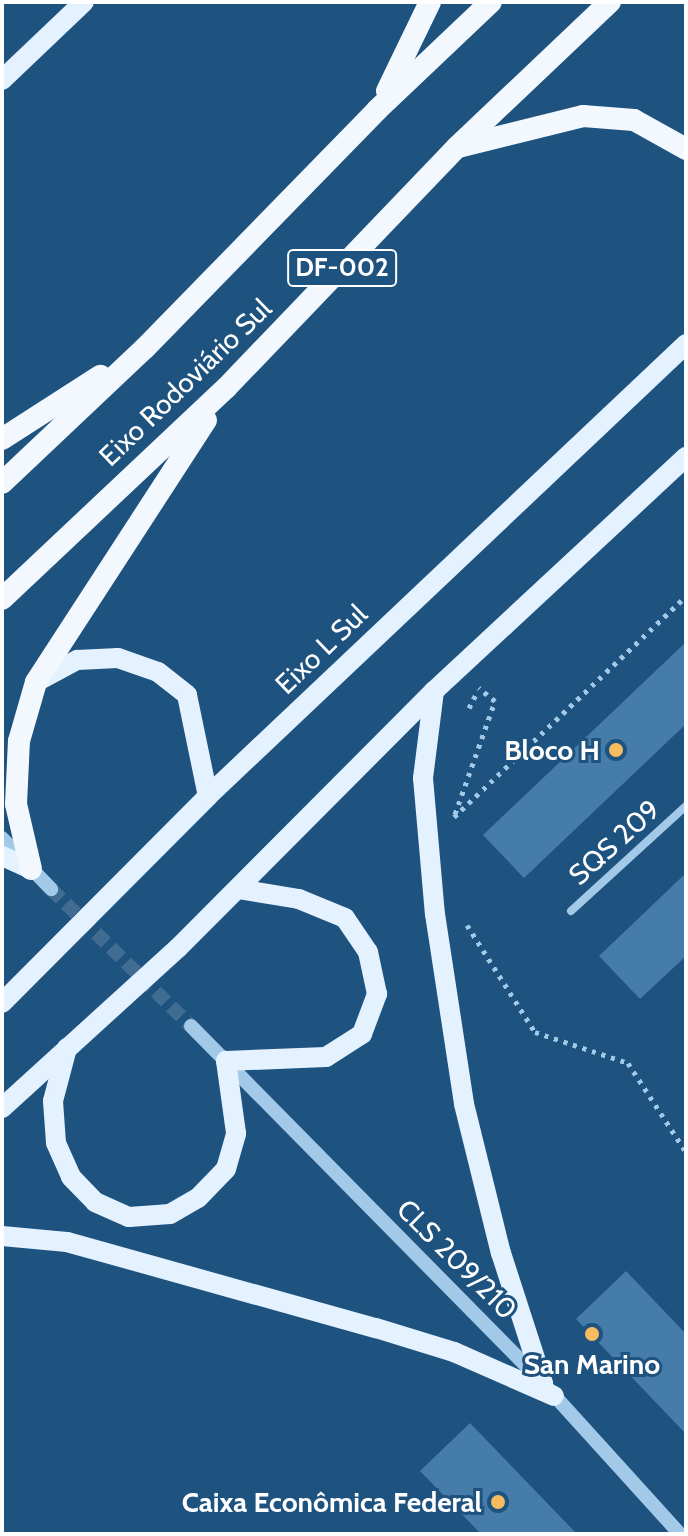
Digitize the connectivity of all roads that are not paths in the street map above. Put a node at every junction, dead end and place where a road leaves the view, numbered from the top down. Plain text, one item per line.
1 (84, 2) edge
2 (430, 2) edge
3 (491, 2) edge
4 (610, 2) edge
5 (2, 80) edge
6 (377, 110) junction
7 (457, 147) junction
8 (686, 149) edge
9 (686, 344) edge
10 (145, 348) junction
11 (226, 388) junction
12 (2, 439) edge
13 (686, 457) edge
14 (2, 483) edge
15 (2, 599) edge
16 (36, 682) junction
17 (434, 691) junction
18 (208, 796) junction
19 (686, 806) edge
20 (2, 838) edge
21 (2, 856) edge
22 (31, 869) junction
23 (51, 889) tunnel mouth
24 (238, 889) junction
25 (571, 911) dead end
26 (2, 1003) edge
27 (191, 1026) tunnel mouth
28 (67, 1048) junction
29 (226, 1061) junction
30 (2, 1108) edge
31 (2, 1236) edge
32 (549, 1390) junction
33 (680, 1534) edge

1 - 5 main road
2 - 6 highway
3 - 6 highway, Eixo Rodoviário Sul / DF-002
4 - 7 highway, Eixo Rodoviário Sul / DF-002
6 - 10 highway, Eixo Rodoviário Sul / DF-002
7 - 8 highway
7 - 11 highway, Eixo Rodoviário Sul / DF-002
9 - 18 main road, Eixo L Sul
10 - 12 highway
10 - 14 highway, Eixo Rodoviário Sul / DF-002
11 - 15 highway, Eixo Rodoviário Sul / DF-002
11 - 16 highway
13 - 17 main road
16 - 18 main road
16 - 22 highway
17 - 24 main road
17 - 32 main road
18 - 26 main road, Eixo L Sul
19 - 25 street, SQS 209
20 - 22 street
21 - 22 main road
22 - 23 street
24 - 28 main road
24 - 29 main road
27 - 29 street, CLS 209/210
28 - 29 main road
28 - 30 main road
29 - 32 street, CLS 209/210
31 - 32 main road
32 - 33 street, CLS 209/210

